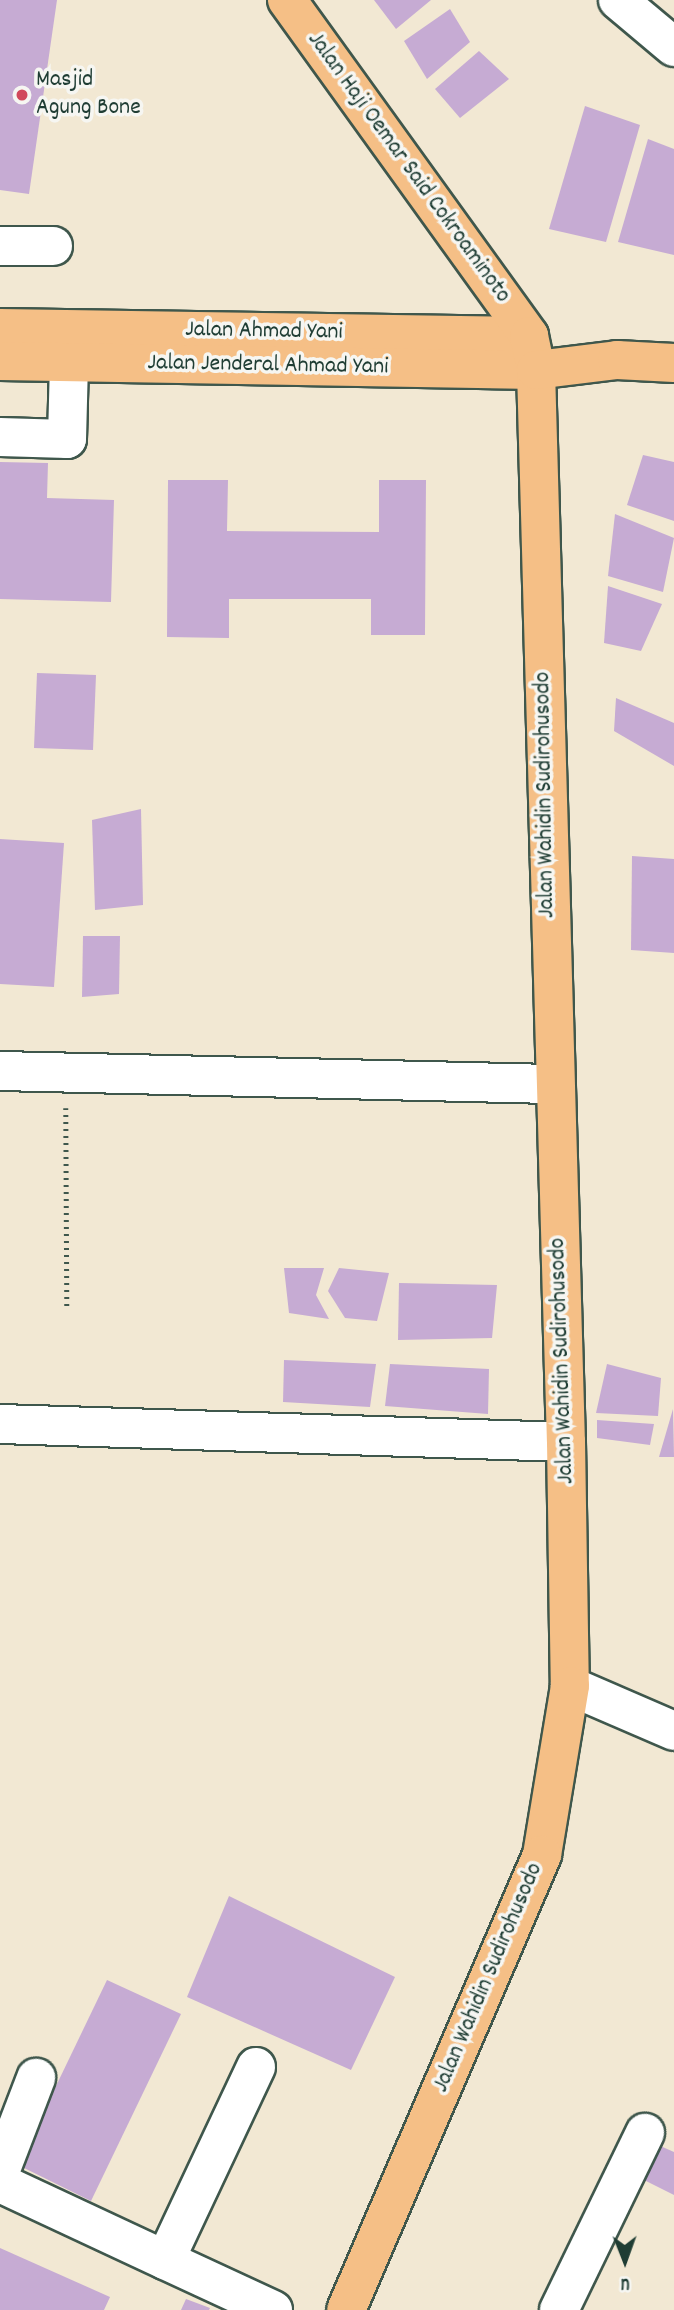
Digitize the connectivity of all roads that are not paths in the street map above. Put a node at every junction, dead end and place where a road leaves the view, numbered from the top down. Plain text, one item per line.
1 (287, 0) edge
2 (618, 0) edge
3 (674, 47) edge
4 (0, 246) edge
5 (53, 246) dead end
6 (0, 328) edge
7 (533, 353) junction
8 (0, 361) edge
9 (69, 362) junction
10 (674, 363) edge
11 (0, 437) edge
12 (0, 1071) edge
13 (554, 1084) junction
14 (0, 1424) edge
15 (566, 1442) junction
16 (570, 1686) junction
17 (674, 1731) edge
18 (256, 2067) dead end
19 (36, 2078) dead end
20 (645, 2133) dead end
21 (0, 2172) edge
22 (0, 2183) edge
23 (165, 2260) junction
24 (354, 2307) edge
25 (273, 2310) edge
26 (559, 2310) edge

1 - 7 main road, Jalan Haji Oemar Said Cokroaminoto
2 - 3 street
4 - 5 street
6 - 7 main road, Jalan Ahmad Yani
7 - 9 main road, Jalan Jenderal Ahmad Yani
7 - 10 main road
7 - 13 main road, Jalan Wahidin Sudirohusodo
8 - 9 main road, Jalan Jenderal Ahmad Yani
9 - 11 street
12 - 13 street
13 - 15 main road, Jalan Wahidin Sudirohusodo
14 - 15 street
15 - 16 main road, Jalan Wahidin Sudirohusodo
16 - 17 street
16 - 24 main road, Jalan Wahidin Sudirohusodo
18 - 23 street
19 - 21 street
20 - 26 street
22 - 23 street
23 - 25 street

